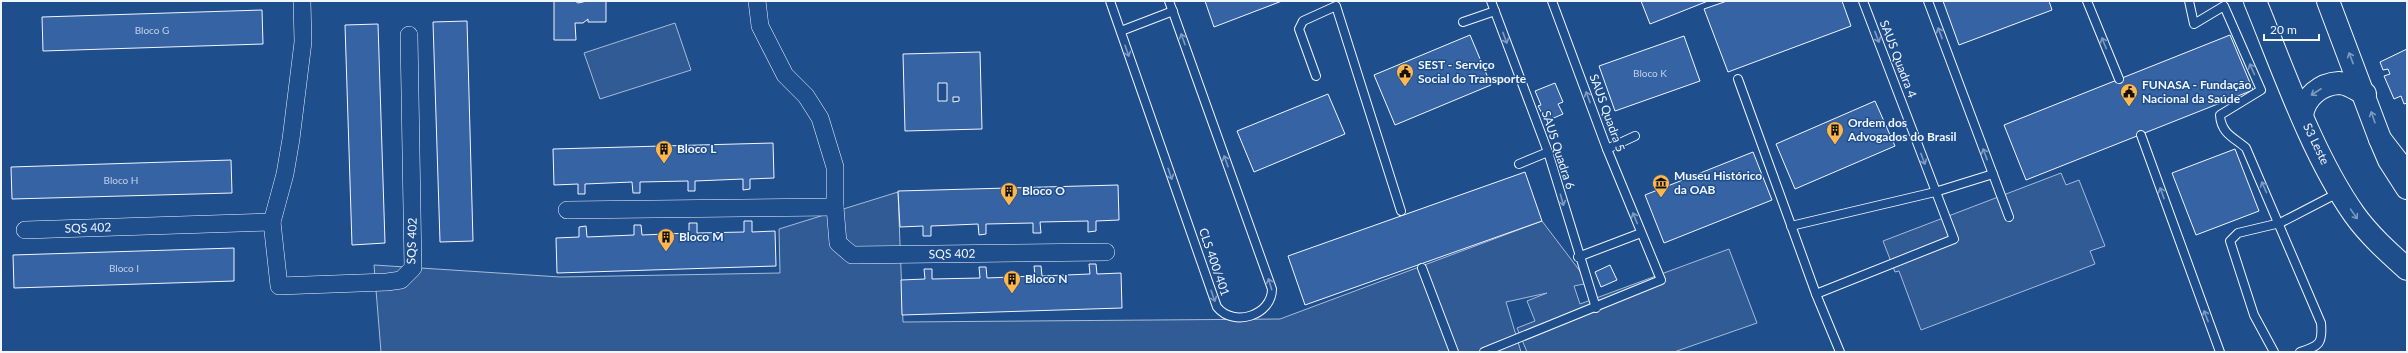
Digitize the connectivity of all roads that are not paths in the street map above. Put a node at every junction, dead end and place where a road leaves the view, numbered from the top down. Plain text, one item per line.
1 (302, 1) edge
2 (757, 1) edge
3 (1110, 1) edge
4 (1169, 1) edge
5 (1491, 1) edge
6 (1552, 1) edge
7 (1863, 1) edge
8 (1928, 1) edge
9 (2087, 1) edge
10 (2189, 1) edge
11 (2255, 1) edge
12 (2328, 1) edge
13 (1173, 11) junction
14 (1495, 11) junction
15 (1463, 22) dead end
16 (1121, 31) junction
17 (409, 35) dead end
18 (1316, 76) dead end
19 (1738, 79) dead end
20 (2119, 79) dead end
21 (2365, 94) junction
22 (2302, 115) junction
23 (2141, 135) dead end
24 (1635, 136) dead end
25 (2380, 139) junction
26 (1607, 149) junction
27 (1548, 152) junction
28 (1519, 164) dead end
29 (1993, 174) junction
30 (2407, 174) edge
31 (2407, 188) edge
32 (1935, 192) junction
33 (2341, 192) junction
34 (835, 207) junction
35 (567, 210) dead end
36 (1401, 211) dead end
37 (2009, 217) dead end
38 (272, 222) junction
39 (2280, 223) junction
40 (1791, 226) junction
41 (25, 230) dead end
42 (1641, 233) junction
43 (1106, 252) dead end
44 (1578, 257) junction
45 (1422, 268) dead end
46 (2407, 269) edge
47 (1816, 294) junction
48 (1596, 308) junction
49 (1454, 352) edge
50 (1484, 352) edge
51 (1840, 352) edge
52 (2220, 352) edge
53 (2274, 352) edge
54 (2300, 352) edge

1 - 38 street, SQS 402
2 - 34 street, SQS 402
3 - 16 lane, CLS 400/401
4 - 13 lane, CLS 400/401
5 - 14 lane, SAUS Quadra 6
26 -> 6 lane, SAUS Quadra 5
7 -> 32 lane, SAUS Quadra 4
29 -> 8 lane
20 -> 9 lane
39 -> 10 lane
11 - 22 main road, S3 Leste
21 -> 12 main road
13 - 16 lane
16 -> 13 lane, CLS 400/401
14 - 15 lane
14 -> 27 lane, SAUS Quadra 6
17 - 38 street, SQS 402
18 - 36 lane
19 - 40 lane
21 -> 22 main road
25 -> 21 main road
22 - 33 main road, S3 Leste
52 -> 23 lane
24 - 26 lane
25 - 30 main road
25 - 31 main road
42 -> 26 lane, SAUS Quadra 5
27 - 28 lane
27 -> 44 lane, SAUS Quadra 6
29 - 32 lane
29 - 37 lane
32 - 40 lane
32 - 47 lane, SAUS Quadra 4
33 - 39 lane
33 -> 46 main road, S3 Leste
34 - 35 street
34 - 43 street, SQS 402
38 - 41 street, SQS 402
39 - 53 lane
39 - 54 lane
40 - 47 lane
42 - 44 lane
42 - 48 lane, SAUS Quadra 5
44 - 48 lane, SAUS Quadra 6
45 - 49 lane
47 - 51 lane
48 - 50 lane

